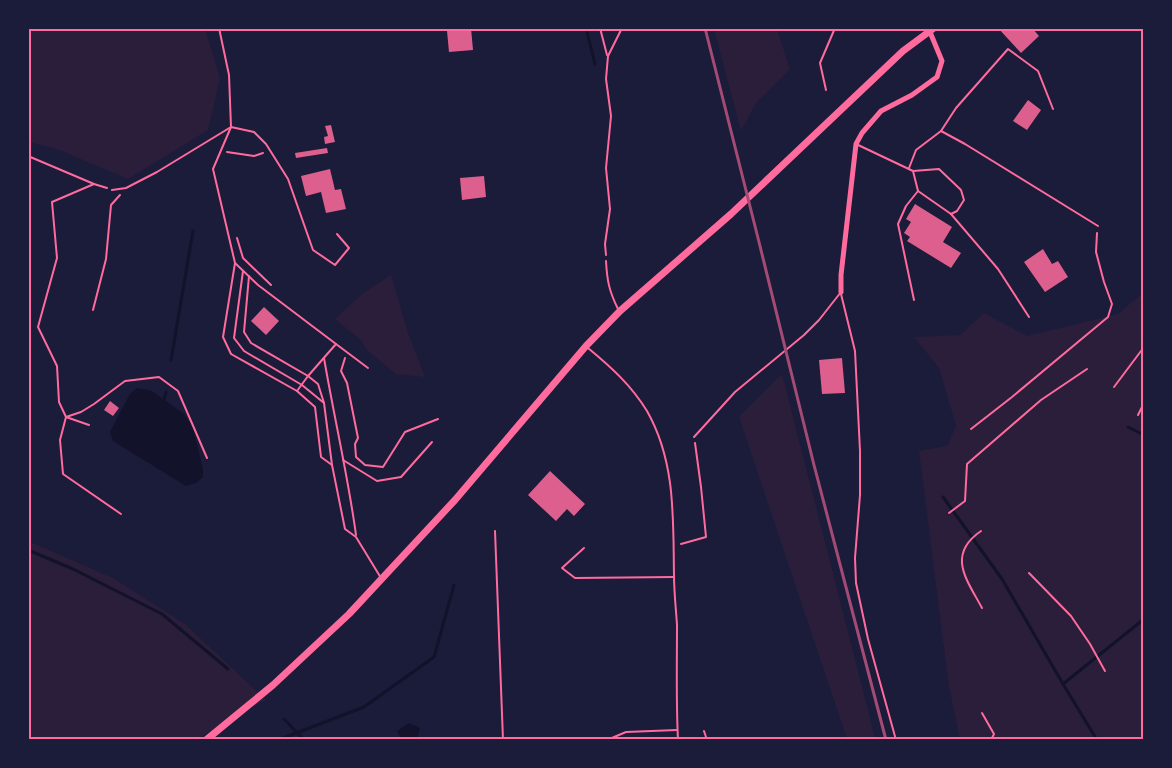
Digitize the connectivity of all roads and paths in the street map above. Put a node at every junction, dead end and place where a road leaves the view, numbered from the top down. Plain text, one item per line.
1 (219, 28) edge
2 (600, 28) edge
3 (622, 28) edge
4 (835, 28) edge
5 (932, 30) edge
6 (608, 56) junction
7 (826, 90) dead end
8 (1053, 109) dead end
9 (231, 127) junction
10 (941, 131) junction
11 (856, 144) junction
12 (28, 156) edge
13 (909, 168) junction
14 (913, 171) junction
15 (94, 184) junction
16 (126, 188) junction
17 (112, 190) joint
18 (918, 191) junction
19 (951, 214) junction
20 (1098, 226) joint
21 (337, 234) dead end
22 (606, 261) joint
23 (235, 263) junction
24 (243, 271) junction
25 (249, 276) junction
26 (841, 292) junction
27 (914, 300) dead end
28 (93, 310) dead end
29 (620, 312) junction
30 (1029, 317) dead end
31 (336, 344) junction
32 (586, 346) junction
33 (1143, 347) edge
34 (324, 358) junction
35 (368, 368) dead end
36 (1087, 369) dead end
37 (308, 376) junction
38 (302, 385) junction
39 (1114, 387) dead end
40 (297, 391) junction
41 (324, 403) junction
42 (1143, 403) edge
43 (1138, 415) dead end
44 (66, 417) junction
45 (89, 424) dead end
46 (971, 429) dead end
47 (694, 437) joint
48 (432, 442) dead end
49 (207, 458) dead end
50 (343, 460) junction
51 (332, 465) junction
52 (121, 513) dead end
53 (949, 513) dead end
54 (495, 531) dead end
55 (981, 531) dead end
56 (356, 537) junction
57 (675, 546) junction
58 (584, 548) dead end
59 (1029, 573) dead end
60 (674, 577) junction
61 (382, 579) junction
62 (982, 608) dead end
63 (1106, 670) dead end
64 (982, 713) dead end
65 (677, 730) junction
66 (704, 731) dead end
67 (206, 740) edge
68 (503, 740) edge
69 (607, 740) edge
70 (678, 740) edge
71 (707, 740) edge
72 (896, 740) edge
73 (988, 740) edge

1 - 9 lane
2 - 6 path
3 - 6 path
4 - 7 path
5 - 11 street
5 - 29 street
6 - 22 path
8 - 10 lane
9 - 16 lane
9 - 21 lane
9 - 23 lane
10 - 13 lane
10 - 20 lane
11 - 13 lane
11 - 26 street
12 - 15 path
13 - 14 lane
14 - 18 lane
14 - 19 lane
15 - 17 path
15 - 44 path
16 - 17 lane
16 - 28 path
18 - 19 lane
18 - 27 lane
19 - 30 lane
20 - 46 path
22 - 29 lane
23 - 24 lane
23 - 40 lane
24 - 25 lane
24 - 38 lane
25 - 31 lane
25 - 37 lane
26 - 47 lane
26 - 72 lane
29 - 32 street
31 - 34 lane
31 - 35 lane
32 - 57 lane
32 - 61 street
33 - 39 path
34 - 37 lane
34 - 50 lane
36 - 53 path
37 - 38 lane
37 - 41 lane
38 - 40 lane
38 - 41 lane
40 - 51 lane
41 - 51 lane
42 - 43 path
44 - 45 path
44 - 49 path
44 - 52 path
47 - 57 path
48 - 50 lane
50 - 56 lane
51 - 56 lane
54 - 68 path
55 - 62 path
56 - 61 lane
57 - 60 lane
58 - 60 lane
59 - 63 path
60 - 65 lane
61 - 67 street
64 - 73 path
65 - 69 lane
65 - 70 lane
66 - 71 path

